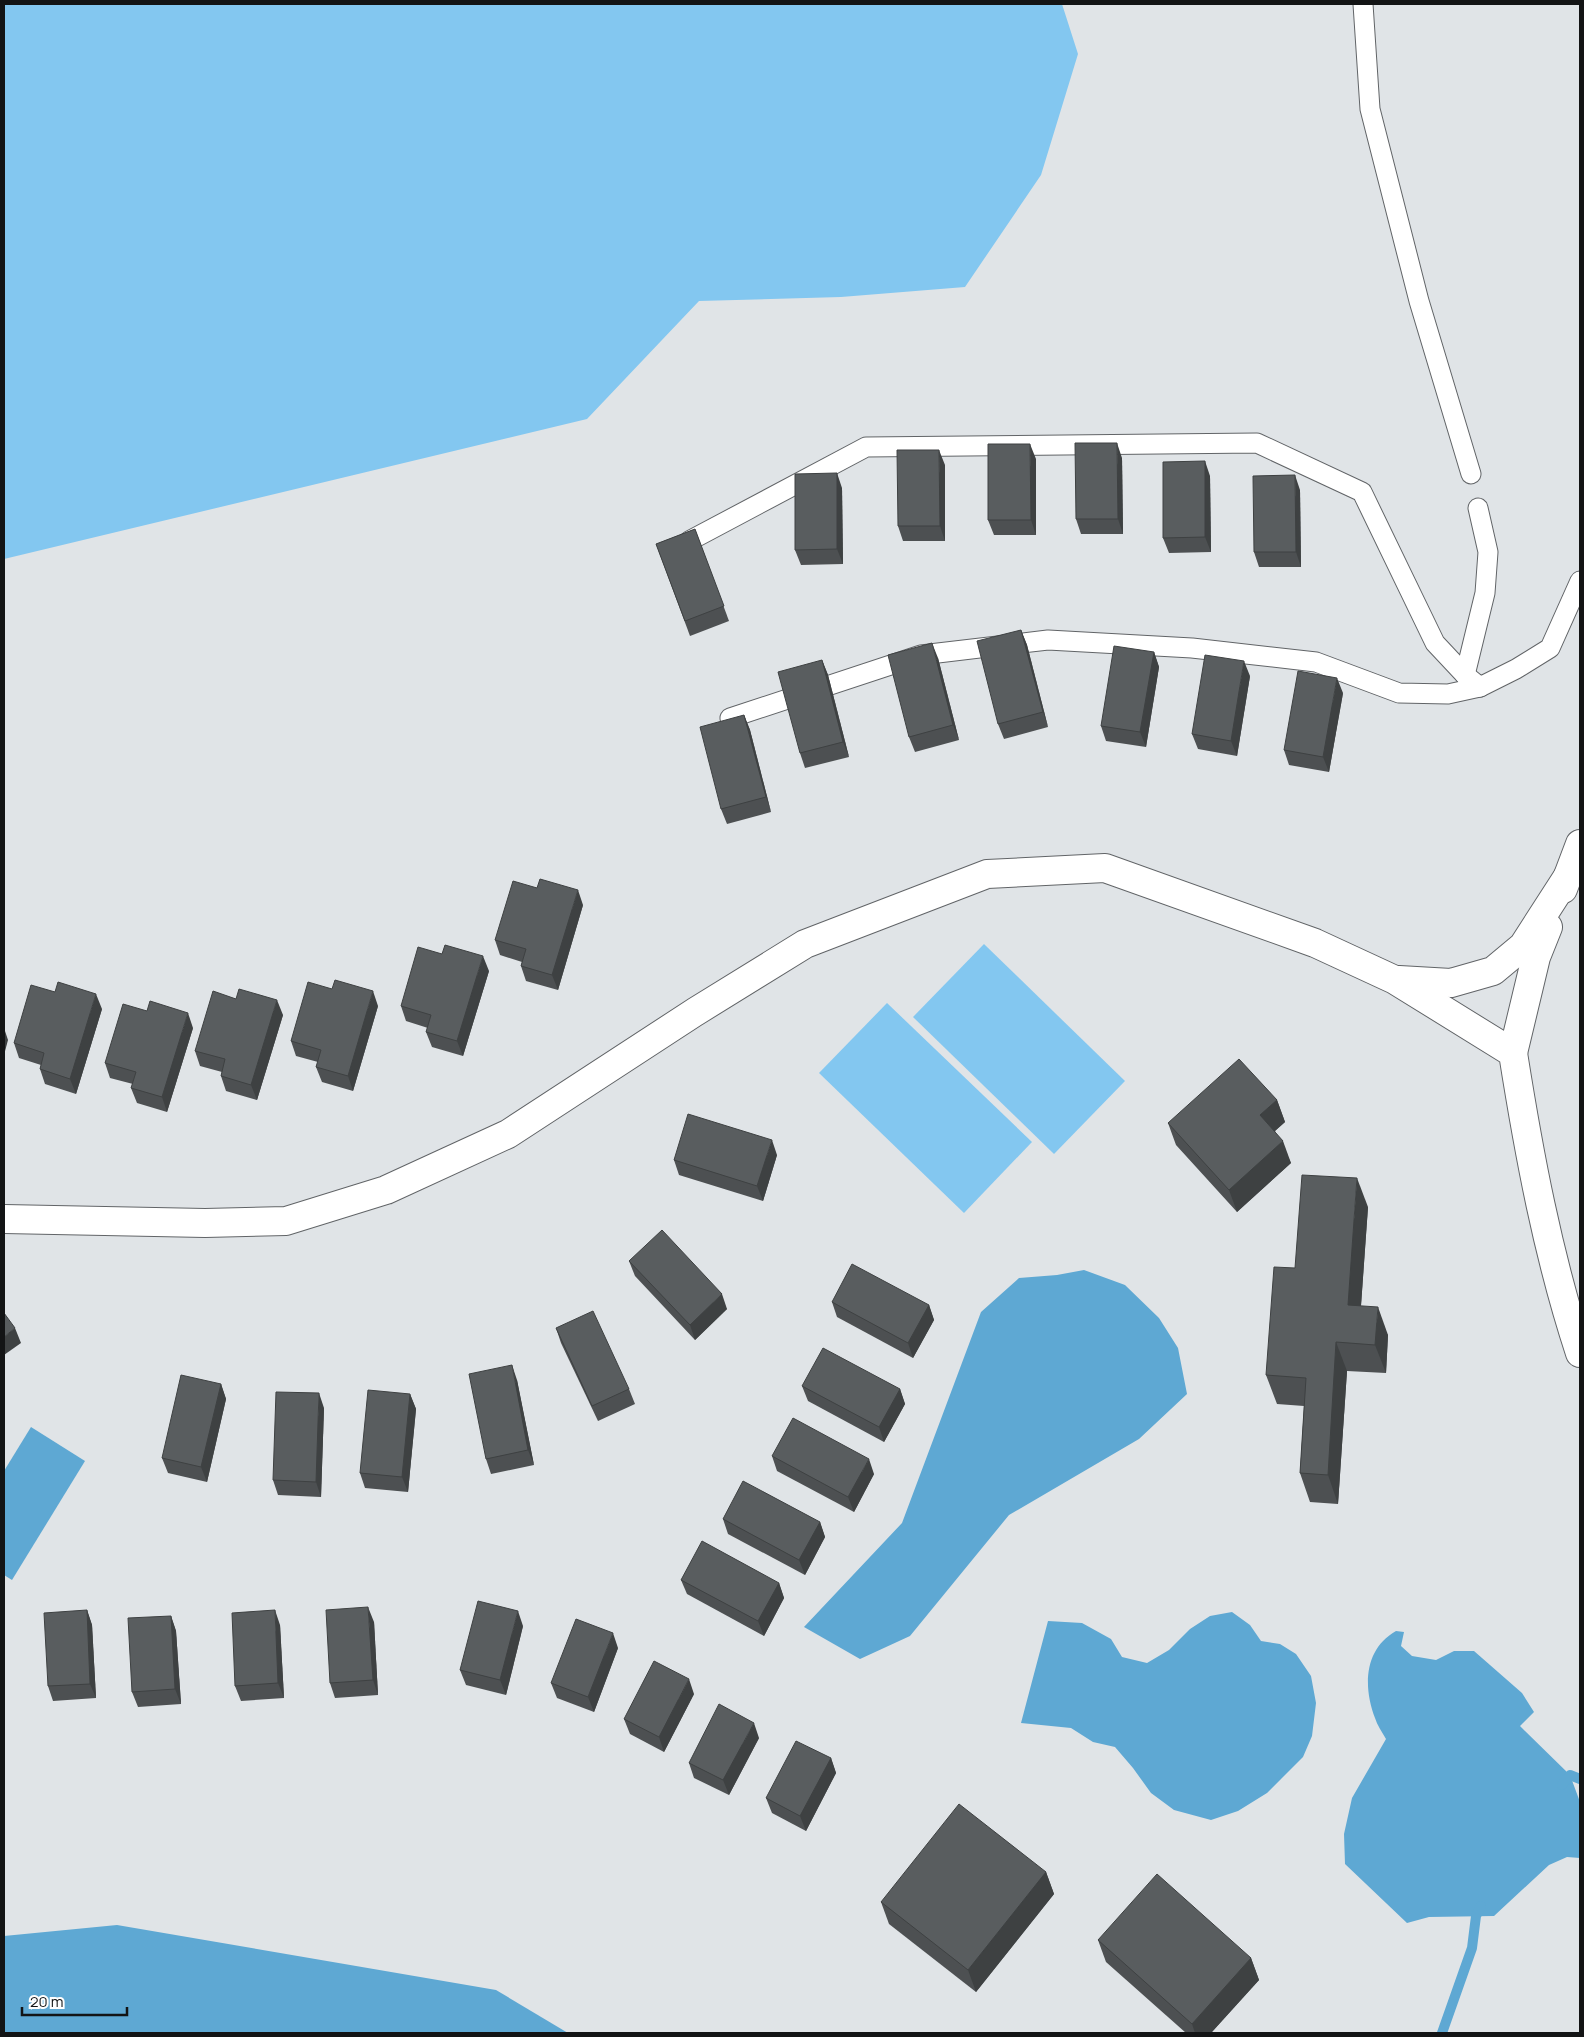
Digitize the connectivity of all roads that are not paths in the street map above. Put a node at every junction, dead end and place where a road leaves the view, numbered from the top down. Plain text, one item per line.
1 (1363, 4) edge
2 (1471, 474) dead end
3 (1478, 508) dead end
4 (690, 541) edge
5 (1580, 581) edge
6 (1465, 675) junction
7 (1480, 687) junction
8 (730, 718) edge
9 (1580, 844) edge
10 (1570, 873) junction
11 (1395, 980) junction
12 (1512, 1053) junction
13 (4, 1219) edge
14 (1580, 1353) edge

1 - 2 lane
3 - 6 lane
4 - 6 lane
5 - 7 lane
6 - 7 lane
7 - 8 lane
9 - 10 street
10 - 11 street
10 - 12 street
11 - 12 street
11 - 13 street
12 - 14 street

